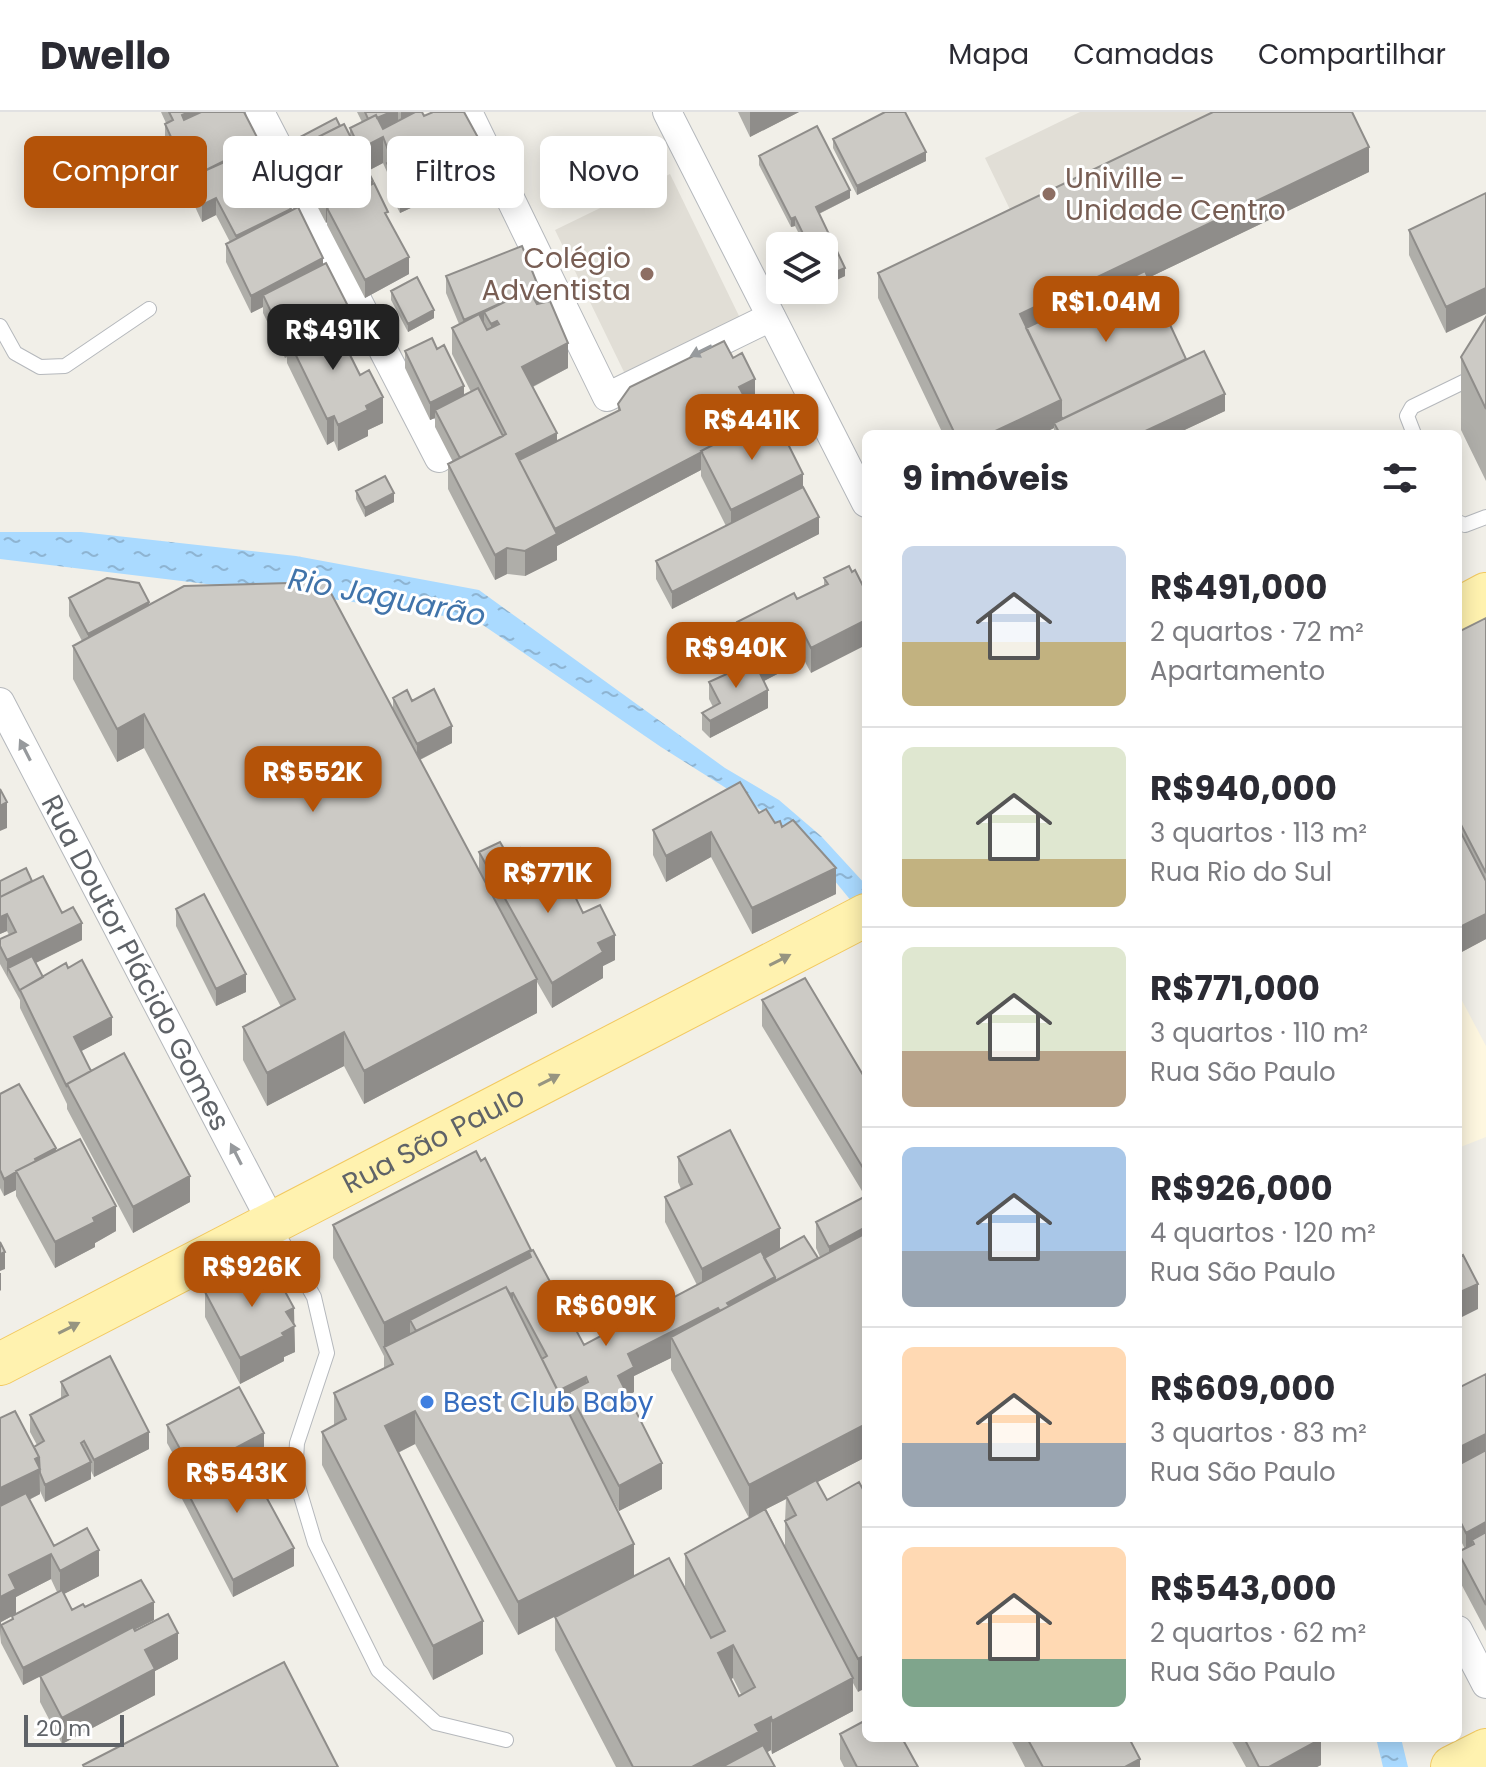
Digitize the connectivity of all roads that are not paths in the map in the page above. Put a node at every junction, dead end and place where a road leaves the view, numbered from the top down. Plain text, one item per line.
1 (260, 112) edge
2 (468, 112) edge
3 (667, 112) edge
4 (149, 309) dead end
5 (771, 317) junction
6 (0, 326) edge
7 (1486, 371) edge
8 (1412, 430) edge
9 (439, 458) dead end
10 (862, 495) edge
11 (1486, 517) edge
12 (1462, 524) edge
13 (1486, 594) edge
14 (1462, 607) edge
15 (0, 702) edge
16 (852, 922) edge
17 (272, 1223) junction
18 (0, 1364) edge
19 (1462, 1638) edge
20 (1486, 1684) edge
21 (506, 1740) dead end
22 (1486, 1750) edge
23 (1452, 1767) edge

1 - 9 street
5 -> 2 street
3 - 5 street
4 - 6 lane
5 - 10 street
7 - 8 lane
11 - 12 lane
13 - 14 main road
17 -> 15 street, Rua Doutor Plácido Gomes
17 -> 16 main road, Rua São Paulo
18 -> 17 main road, Rua São Paulo
17 - 21 lane
19 - 20 street
22 - 23 main road

